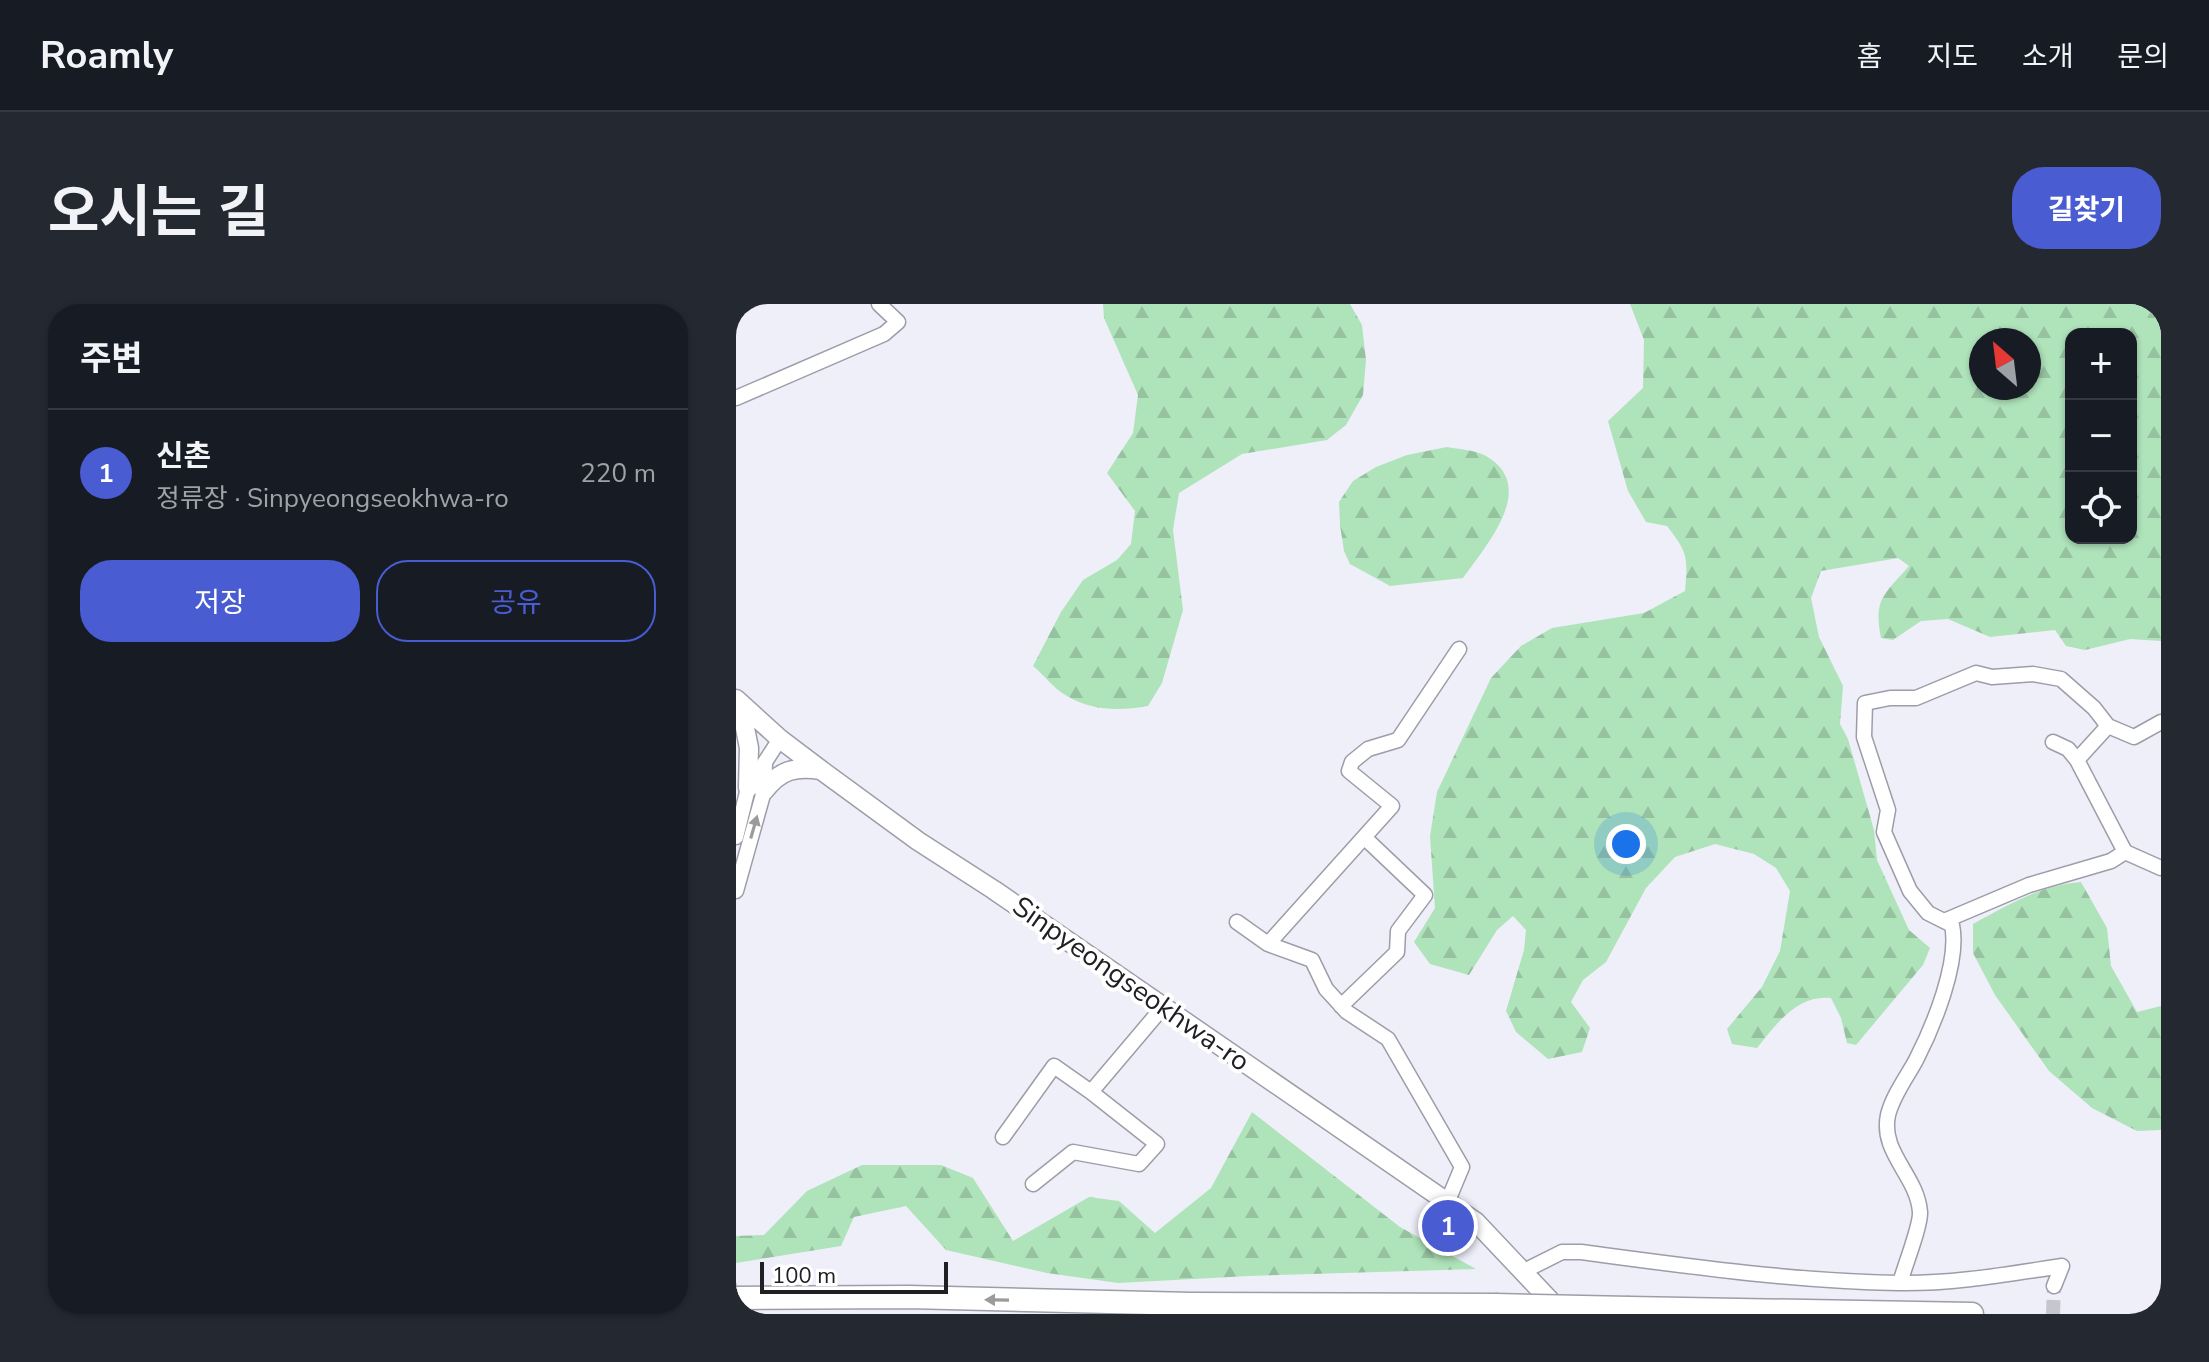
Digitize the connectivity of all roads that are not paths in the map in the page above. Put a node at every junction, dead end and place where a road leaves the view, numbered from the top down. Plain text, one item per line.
1 (879, 304) edge
2 (736, 398) edge
3 (1459, 649) dead end
4 (738, 701) edge
5 (2161, 722) edge
6 (2108, 726) junction
7 (780, 739) junction
8 (2053, 742) dead end
9 (2077, 760) junction
10 (821, 770) junction
11 (756, 789) junction
12 (736, 837) edge
13 (1365, 838) junction
14 (2125, 852) junction
15 (2161, 868) edge
16 (736, 891) edge
17 (1944, 921) junction
18 (1237, 922) dead end
19 (1268, 944) junction
20 (1341, 1006) junction
21 (1163, 1007) junction
22 (1091, 1092) junction
23 (1003, 1137) dead end
24 (1033, 1184) dead end
25 (1447, 1203) junction
26 (1524, 1271) junction
27 (1900, 1283) junction
28 (2054, 1286) tunnel mouth
29 (736, 1298) edge
30 (1546, 1314) edge
31 (1563, 1314) edge
32 (1972, 1314) edge

1 - 2 street
3 - 13 street
4 - 7 main road, Sinpyeongseokhwa-ro
4 - 11 main road
5 - 6 street
6 - 9 street
6 - 17 street
7 - 10 main road, Sinpyeongseokhwa-ro
7 - 11 street
8 - 9 street
9 - 14 street
10 - 11 main road
10 - 21 main road, Sinpyeongseokhwa-ro
11 - 12 street
16 -> 11 street
13 - 19 street
13 - 20 street
14 - 15 street
14 - 17 street
17 - 27 street
18 - 19 street
19 - 20 street
20 - 25 street
21 - 22 street
21 - 25 main road, Sinpyeongseokhwa-ro
22 - 23 street
22 - 24 street
25 - 26 main road, Sinpyeongseokhwa-ro
26 - 27 street
26 - 30 main road, Sinpyeongseokhwa-ro
26 - 31 main road, Sinpyeongseokhwa-ro
27 - 28 street
32 -> 29 highway, bridge

